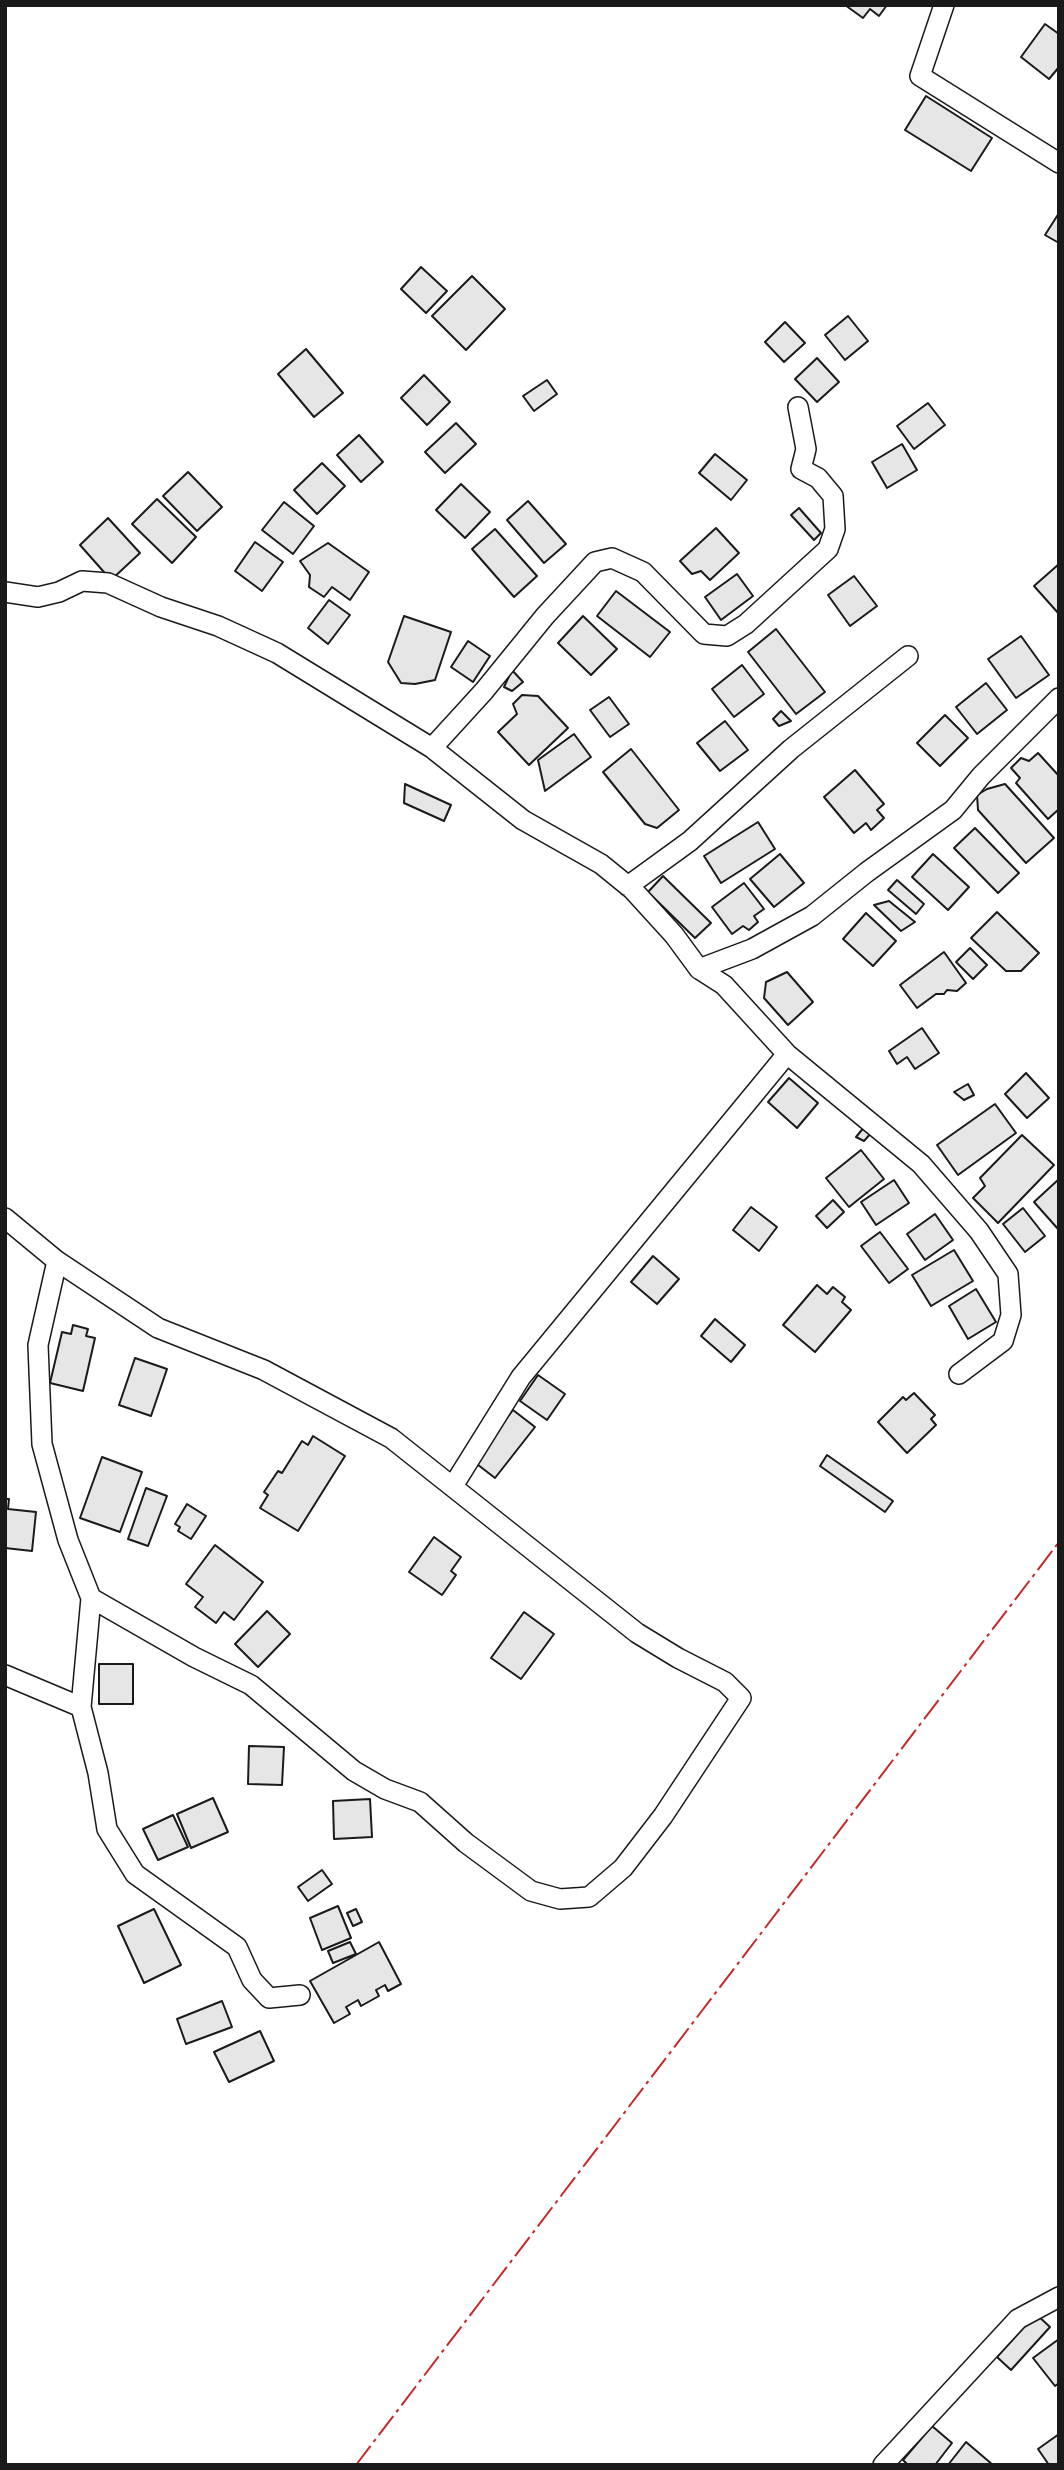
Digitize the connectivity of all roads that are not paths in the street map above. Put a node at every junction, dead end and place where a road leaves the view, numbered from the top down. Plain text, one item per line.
1 (944, 5) edge
2 (1059, 163) edge
3 (798, 407) dead end
4 (5, 593) edge
5 (908, 656) dead end
6 (1059, 698) edge
7 (432, 748) junction
8 (628, 886) junction
9 (699, 969) junction
10 (787, 1054) junction
11 (5, 1218) edge
12 (57, 1261) junction
13 (958, 1374) dead end
14 (453, 1486) junction
15 (91, 1598) junction
16 (5, 1675) edge
17 (81, 1707) junction
18 (300, 1995) dead end
19 (1058, 2298) edge
20 (883, 2465) edge

1 - 2 street
3 - 7 street
4 - 7 street
5 - 8 street
6 - 9 street
7 - 8 street
8 - 9 street
9 - 10 street
10 - 13 street
10 - 14 street
11 - 12 street
12 - 14 street
12 - 15 street
14 - 15 street
15 - 17 street
16 - 17 street
17 - 18 street
19 - 20 street

